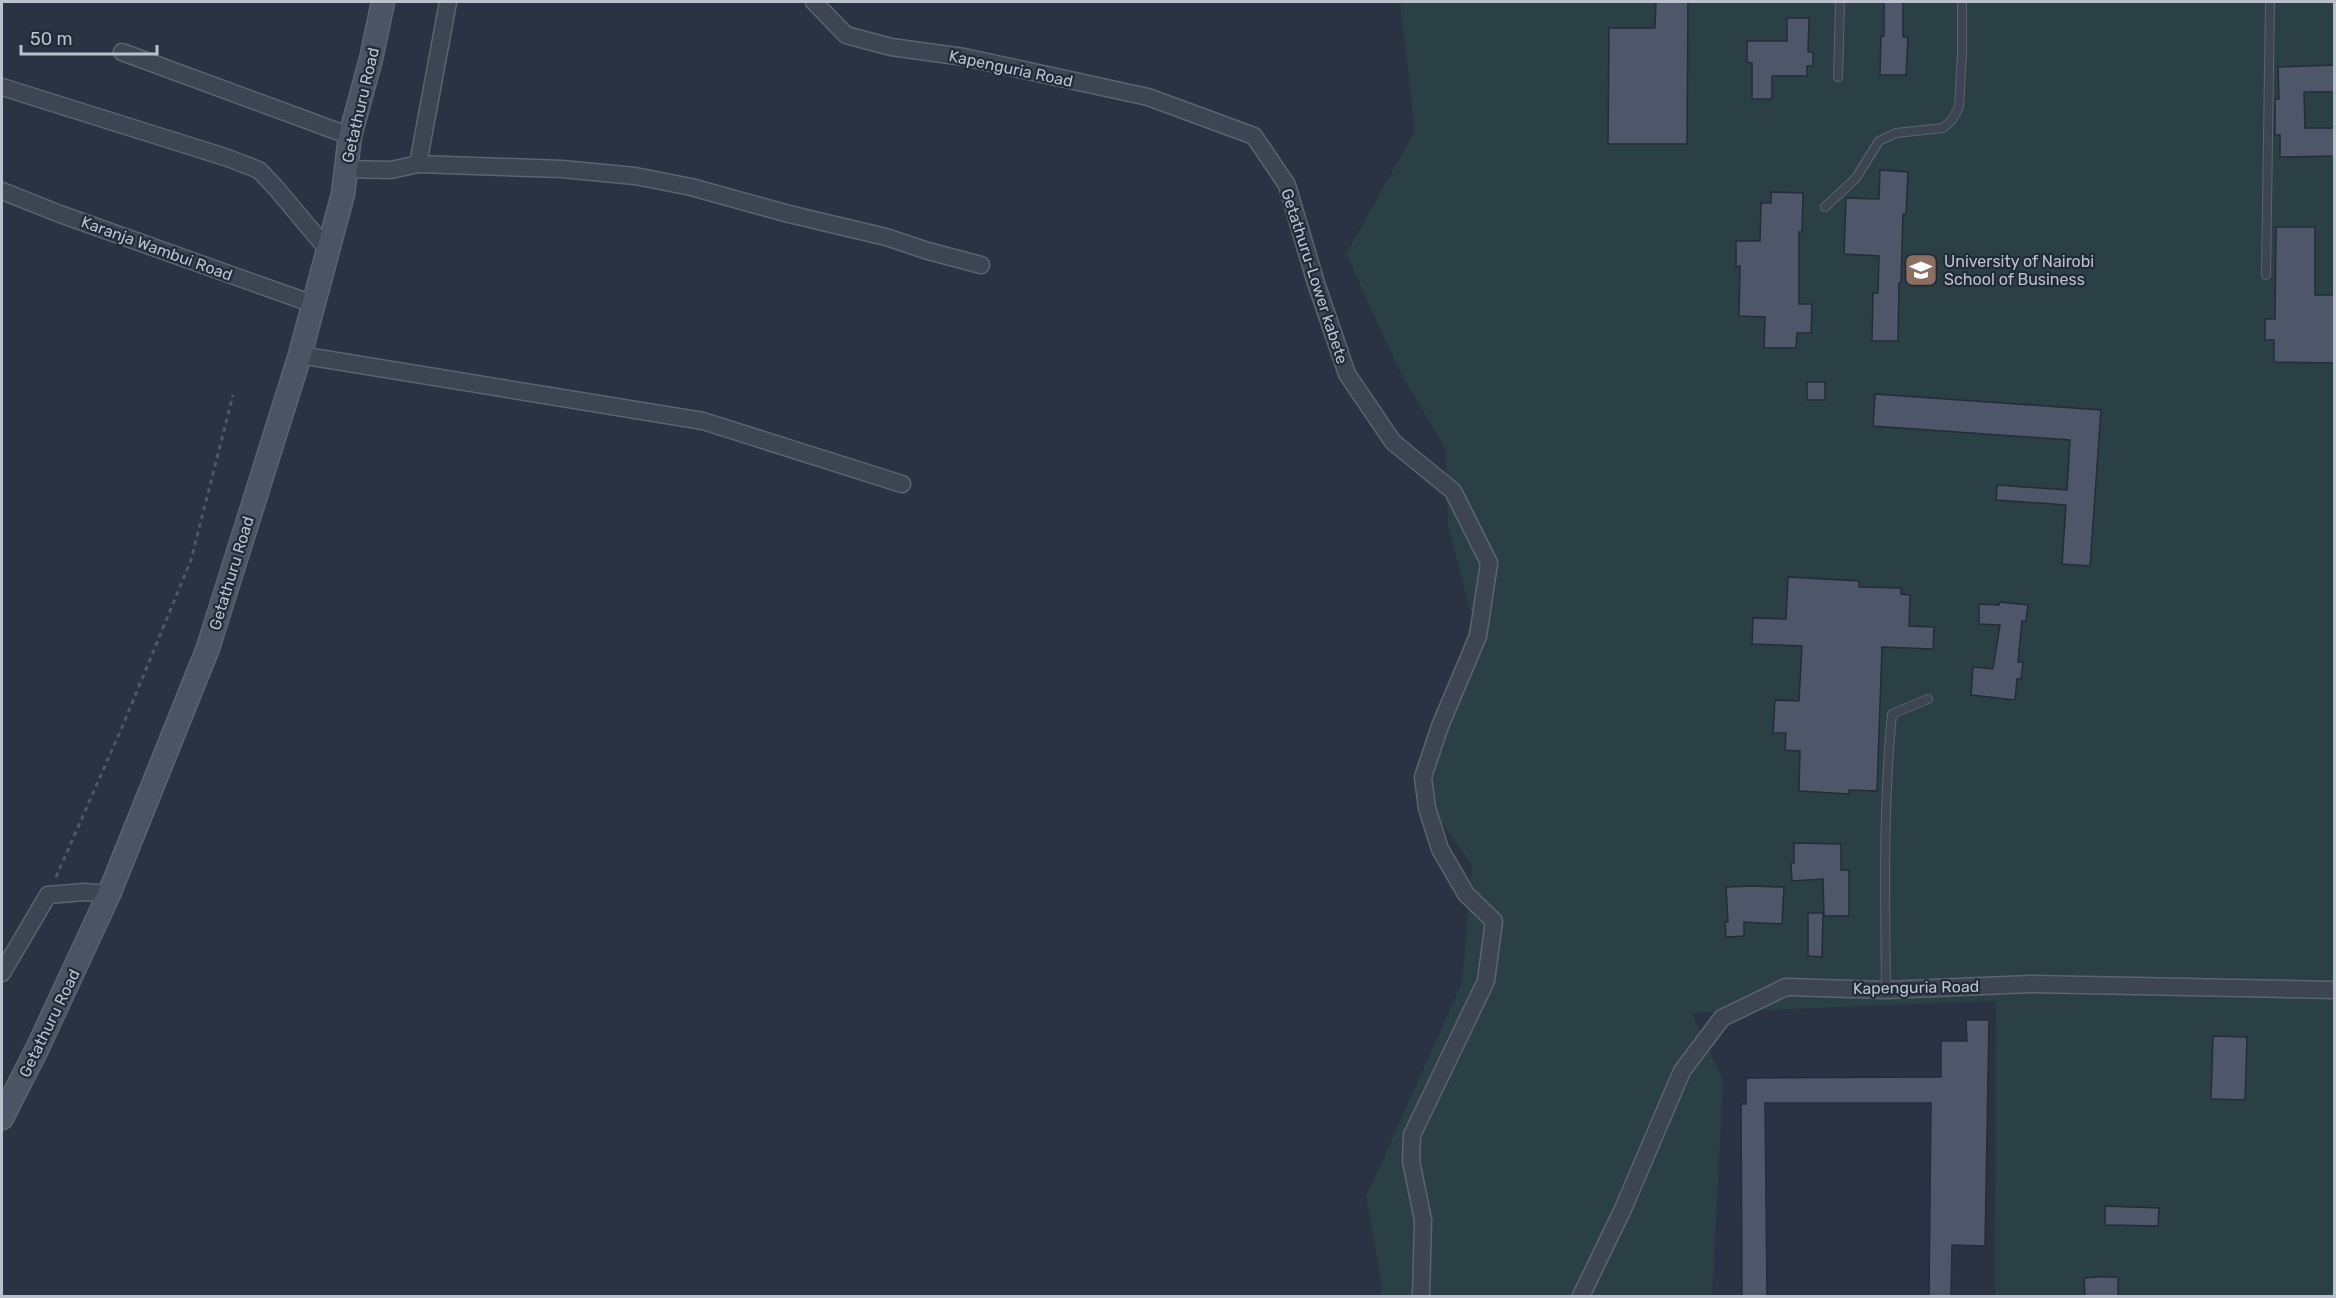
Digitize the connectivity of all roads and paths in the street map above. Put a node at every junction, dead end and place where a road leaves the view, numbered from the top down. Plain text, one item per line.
1 (383, 2) edge
2 (448, 2) edge
3 (814, 2) edge
4 (1840, 2) edge
5 (1962, 2) edge
6 (2270, 2) edge
7 (122, 52) dead end
8 (1838, 77) dead end
9 (2, 87) edge
10 (1219, 123) joint
11 (350, 136) junction
12 (418, 164) junction
13 (345, 169) junction
14 (2, 191) edge
15 (1825, 207) dead end
16 (328, 250) junction
17 (981, 265) dead end
18 (2266, 275) dead end
19 (313, 304) junction
20 (300, 355) junction
21 (233, 395) dead end
22 (902, 484) dead end
23 (1928, 699) dead end
24 (109, 894) junction
25 (48, 895) junction
26 (2, 974) edge
27 (1886, 990) junction
28 (2334, 990) edge
29 (2, 1118) edge
30 (1421, 1296) edge
31 (1581, 1296) edge

1 - 11 main road, Getathuru Road
2 - 12 street
3 - 10 street, Kapenguria Road
4 - 8 lane
5 - 15 lane
6 - 18 lane
7 - 11 street
9 - 16 street
10 - 30 street, Getathuru-Lower kabete
11 - 13 main road, Getathuru Road
12 - 13 street
12 - 17 street
13 - 16 main road, Getathuru Road
14 - 19 street, Karanja Wambui Road
16 - 19 main road, Getathuru Road
19 - 20 main road, Getathuru Road
20 - 22 street
20 - 24 main road, Getathuru Road
21 - 25 path
23 - 27 lane
24 - 25 street
24 - 29 main road, Getathuru Road
25 - 26 street
27 - 28 street, Kapenguria Road
27 - 31 street, Kapenguria Road

